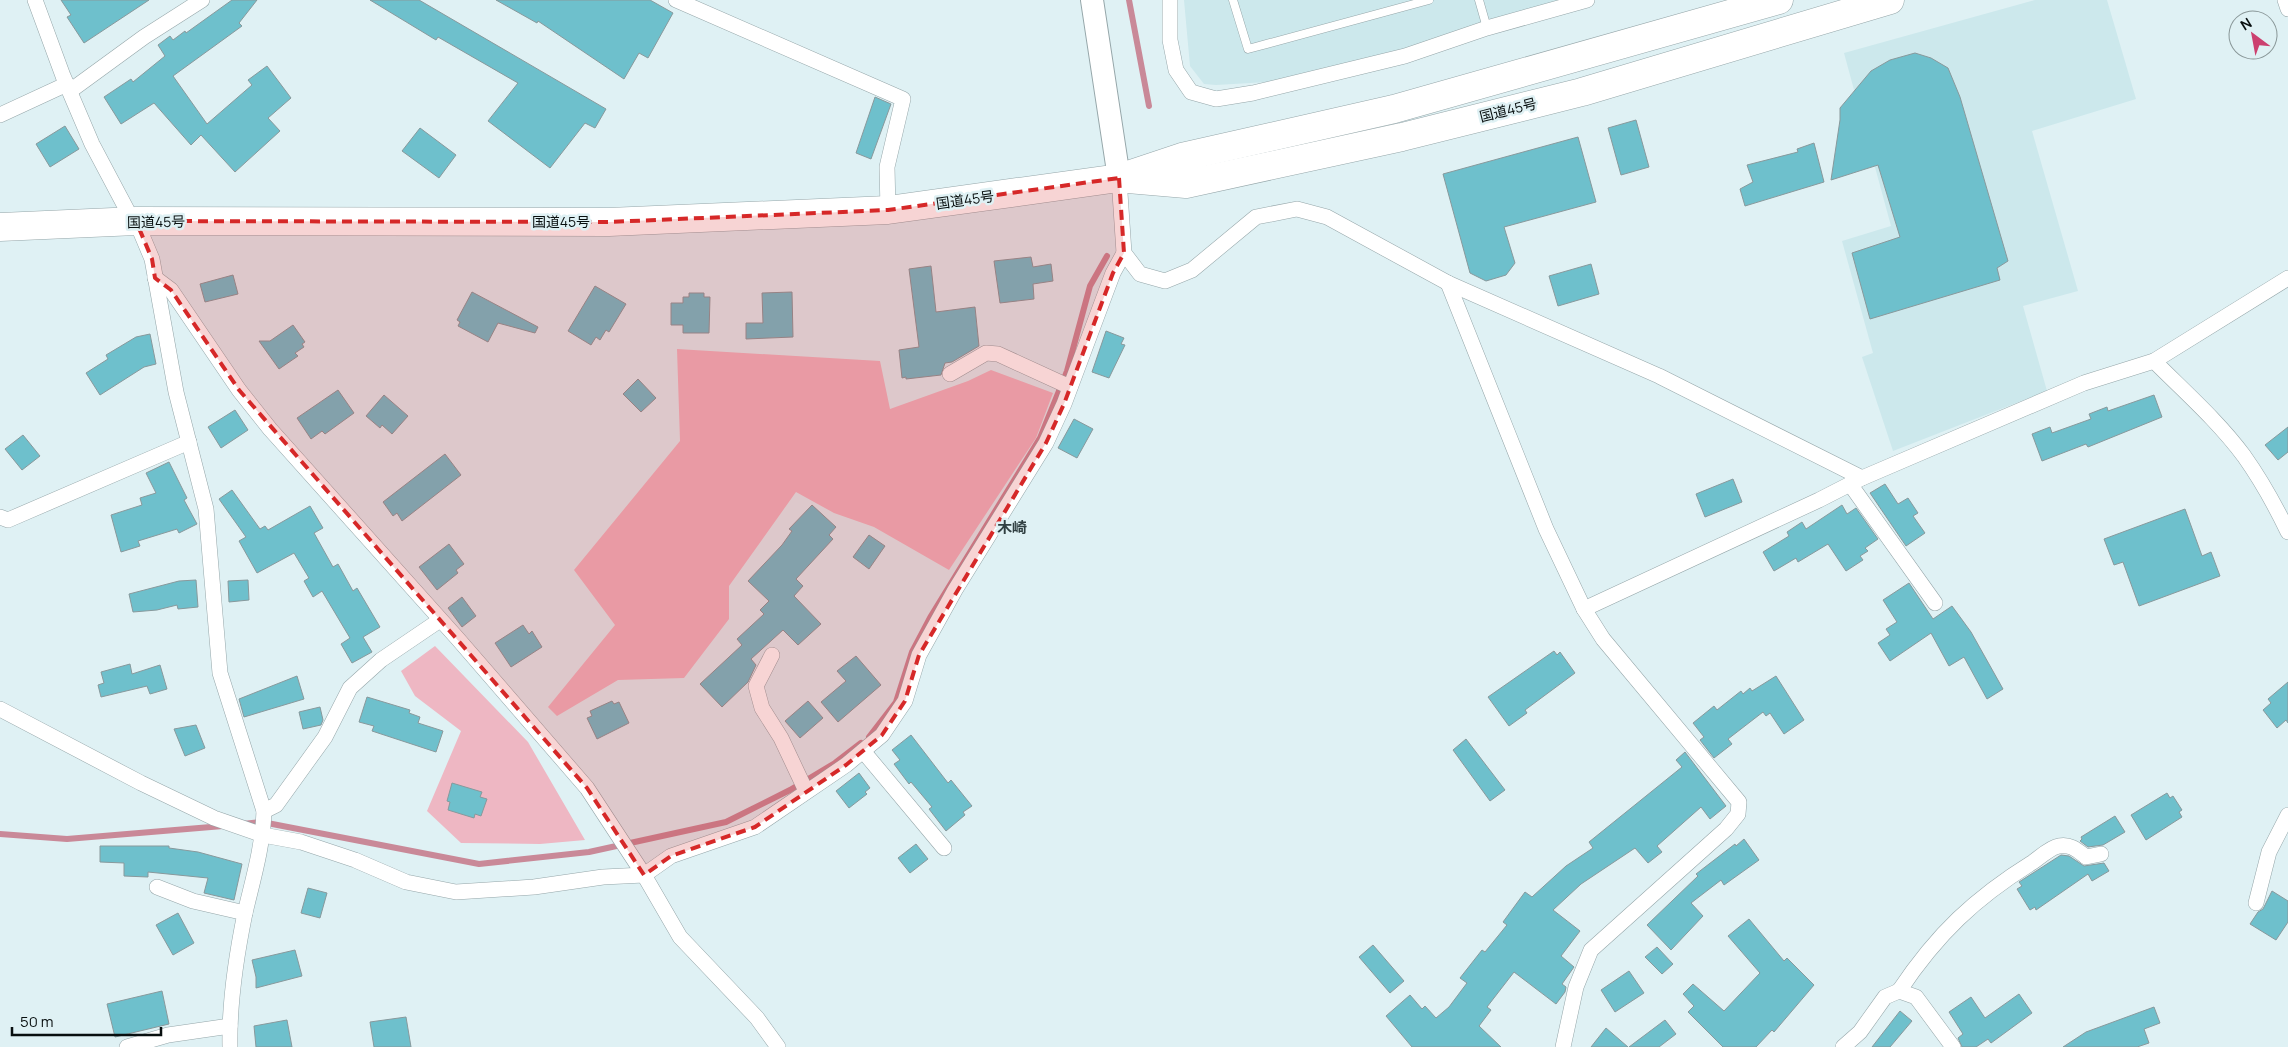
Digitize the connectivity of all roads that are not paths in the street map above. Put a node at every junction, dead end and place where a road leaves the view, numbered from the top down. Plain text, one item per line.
1 (35, 0) edge
2 (202, 0) edge
3 (676, 0) edge
4 (1092, 0) edge
5 (1170, 0) edge
6 (1233, 0) edge
7 (1429, 0) edge
8 (1478, 0) edge
9 (1587, 0) edge
10 (1779, 0) edge
11 (1790, 0) edge
12 (1890, 0) edge
13 (2285, 0) edge
14 (2288, 10) edge
15 (1809, 12) edge
16 (1487, 28) junction
17 (68, 88) junction
18 (0, 115) edge
19 (1119, 178) junction
20 (888, 210) junction
21 (136, 222) junction
22 (0, 227) edge
23 (1124, 253) junction
24 (155, 278) junction
25 (2288, 278) edge
26 (1448, 283) junction
27 (2154, 362) junction
28 (950, 374) dead end
29 (1070, 387) junction
30 (189, 442) junction
31 (1856, 481) junction
32 (0, 517) edge
33 (2288, 532) edge
34 (1935, 603) dead end
35 (1584, 609) junction
36 (440, 620) junction
37 (772, 654) dead end
38 (0, 709) edge
39 (863, 751) junction
40 (806, 791) junction
41 (264, 811) junction
42 (2288, 815) edge
43 (263, 835) junction
44 (944, 848) dead end
45 (2101, 854) dead end
46 (644, 874) junction
47 (157, 887) dead end
48 (2256, 903) dead end
49 (245, 914) junction
50 (1899, 991) junction
51 (230, 1026) junction
52 (127, 1047) edge
53 (230, 1047) edge
54 (778, 1047) edge
55 (1563, 1047) edge
56 (1843, 1047) edge
57 (1953, 1047) edge

1 - 17 street
2 - 17 street
3 - 20 street
4 - 19 street
5 - 16 street
6 - 7 lane
8 - 16 lane
9 - 16 street
10 - 19 highway, 国道45号
11 - 15 highway
12 - 15 highway, 国道45号
13 - 14 street
15 - 19 highway, 国道45号
17 - 18 street
17 - 21 street
19 - 20 highway, 国道45号
19 - 23 street
20 - 21 highway, 国道45号
21 - 22 highway, 国道45号
21 - 24 street
23 - 26 street
23 - 29 street
24 - 30 street
24 - 36 street
25 - 27 street
26 - 31 street
26 - 35 street
27 - 31 street
27 - 33 street
28 - 29 street
29 - 39 street
30 - 32 street
30 - 41 street
31 - 34 street
31 - 35 street
35 - 55 street
36 - 41 street
36 - 46 street
37 - 40 street
38 - 43 street
39 - 40 street
39 - 44 street
40 - 46 street
41 - 43 street
42 - 48 street
43 - 46 street
43 - 49 street
45 - 50 street
46 - 54 street
47 - 49 street
49 - 51 street
50 - 56 street
50 - 57 street
51 - 52 street
51 - 53 street

